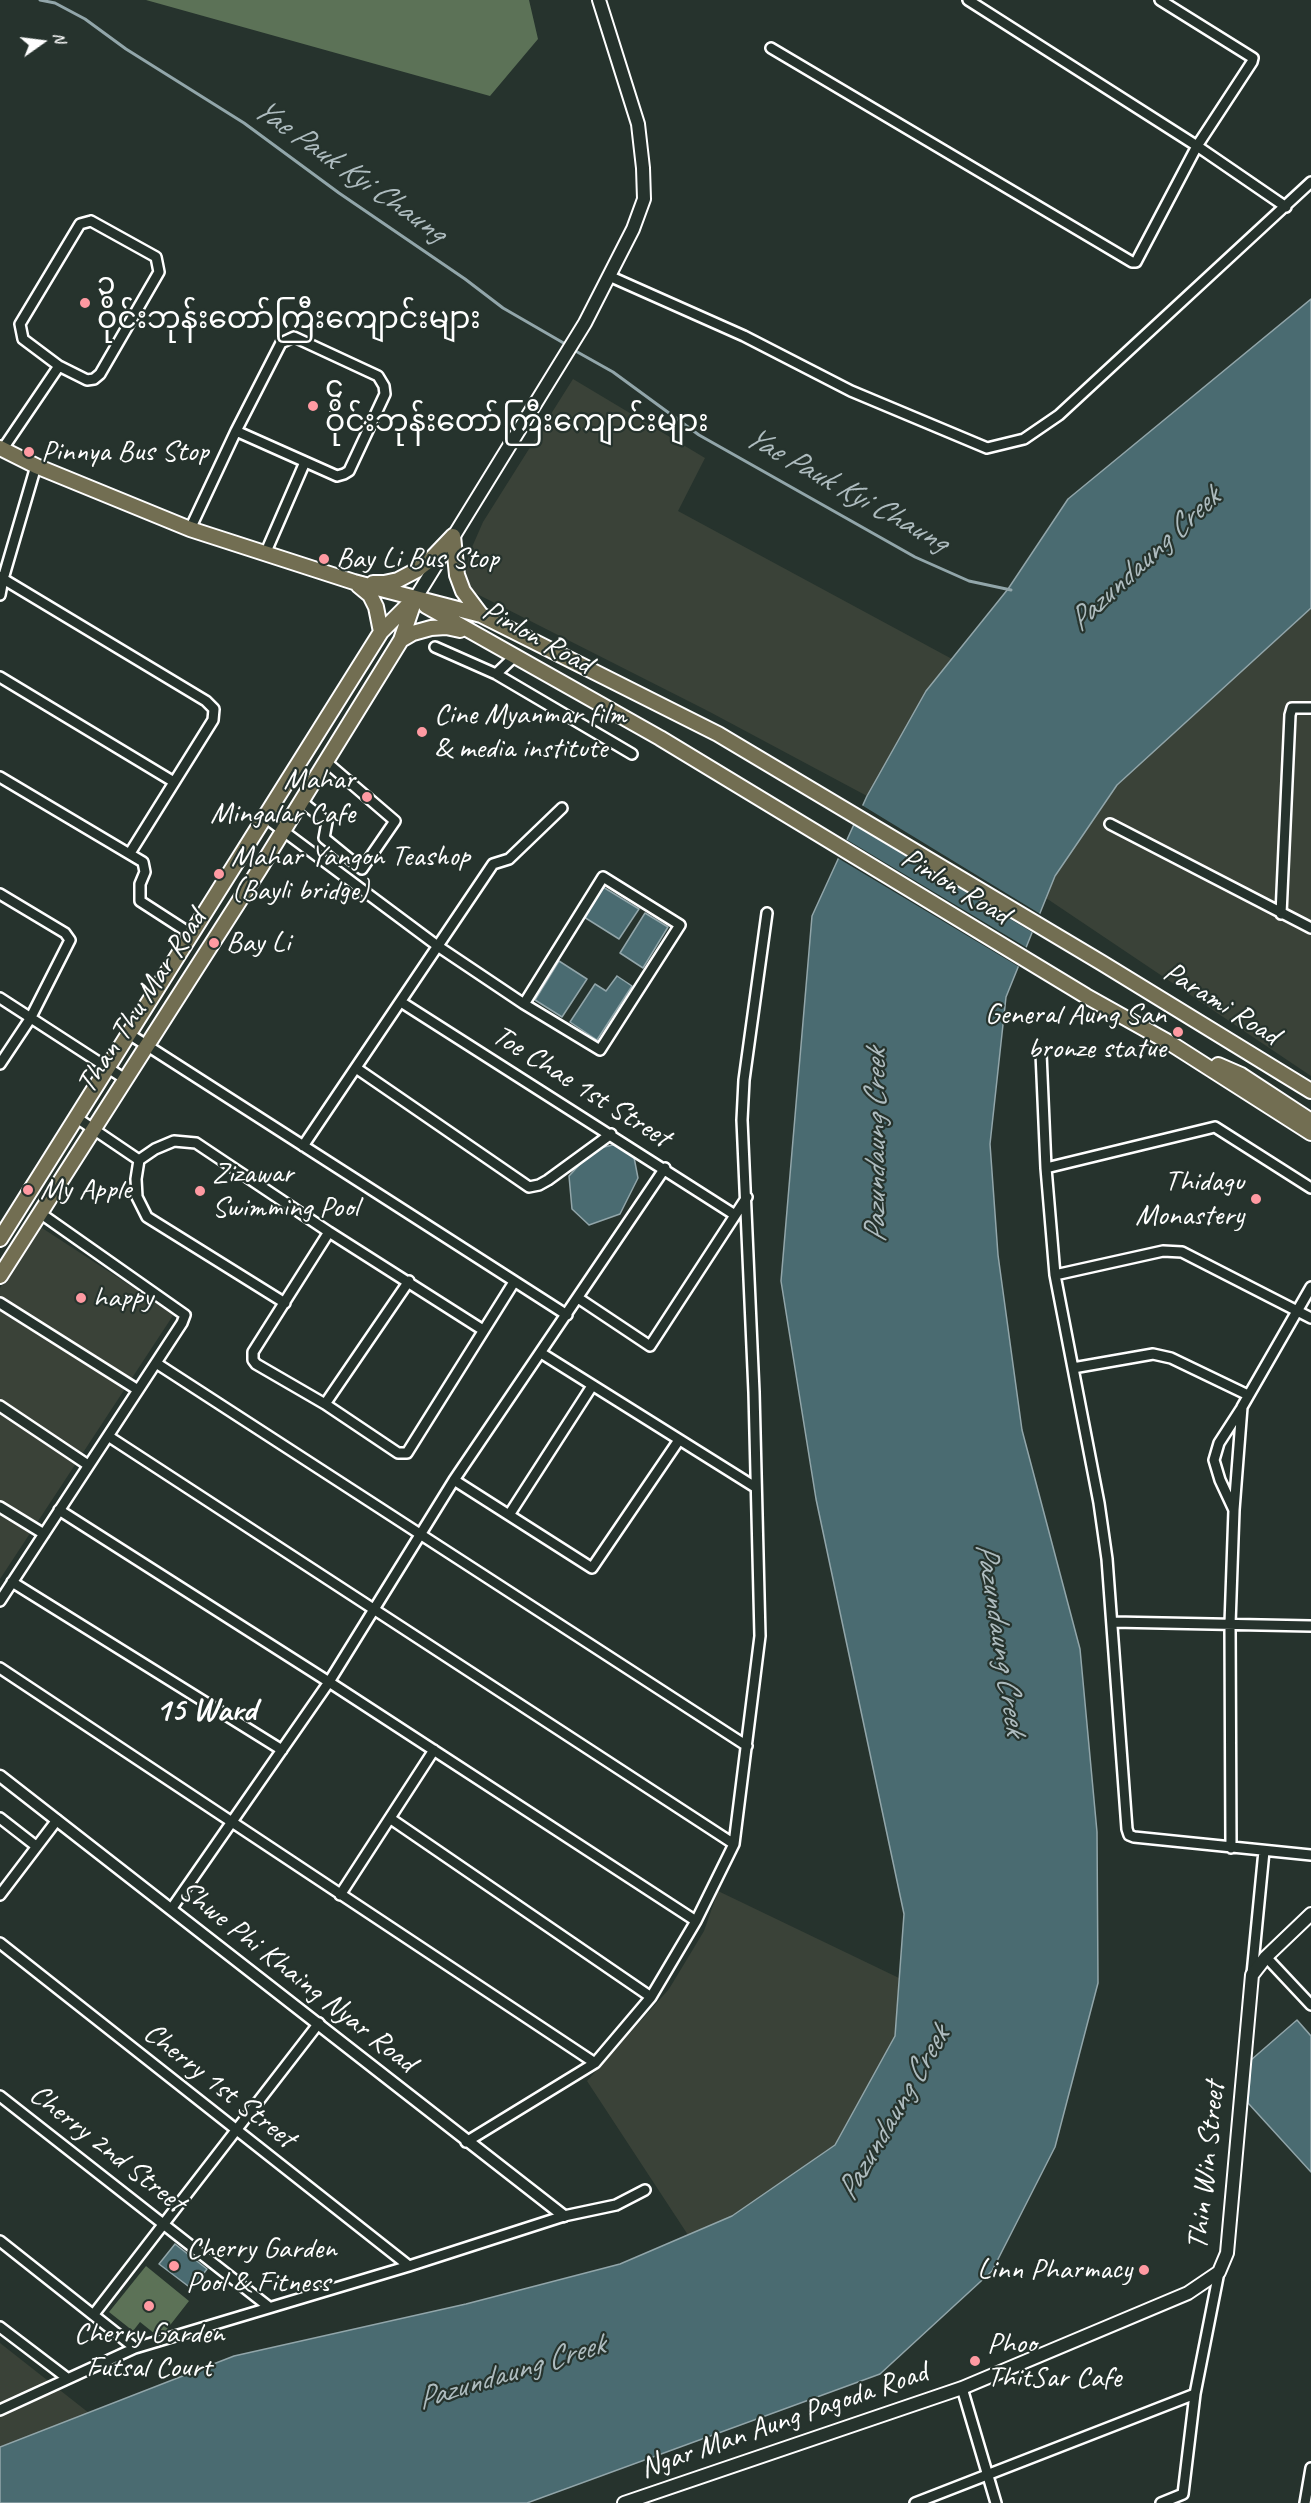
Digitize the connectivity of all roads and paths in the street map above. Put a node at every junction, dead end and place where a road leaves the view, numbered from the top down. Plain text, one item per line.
1 (599, 0) edge
2 (968, 0) edge
3 (1160, 0) edge
4 (771, 48) dead end
5 (1197, 146) junction
6 (1311, 182) edge
7 (1286, 207) junction
8 (609, 276) junction
9 (59, 366) junction
10 (236, 431) junction
11 (1, 449) edge
12 (305, 462) junction
13 (36, 466) junction
14 (190, 529) junction
15 (453, 536) junction
16 (265, 554) junction
17 (1, 578) edge
18 (354, 582) junction
19 (0, 595) edge
20 (415, 599) junction
21 (481, 615) junction
22 (381, 632) junction
23 (473, 634) junction
24 (401, 640) junction
25 (435, 647) dead end
26 (516, 655) junction
27 (496, 674) junction
28 (0, 677) edge
29 (1311, 708) edge
30 (632, 754) dead end
31 (326, 761) junction
32 (0, 777) edge
33 (174, 782) junction
34 (301, 801) junction
35 (562, 808) dead end
36 (266, 818) junction
37 (1110, 824) dead end
38 (283, 829) junction
39 (130, 853) junction
40 (0, 894) edge
41 (209, 905) junction
42 (767, 913) dead end
43 (1281, 914) junction
44 (229, 916) junction
45 (1311, 928) edge
46 (191, 934) junction
47 (439, 947) junction
48 (1102, 963) joint
49 (1086, 996) joint
50 (0, 998) edge
51 (401, 1002) junction
52 (524, 1004) junction
53 (30, 1019) junction
54 (129, 1034) junction
55 (1170, 1043) junction
56 (147, 1045) junction
57 (1041, 1053) dead end
58 (0, 1064) edge
59 (108, 1068) junction
60 (356, 1068) junction
61 (125, 1079) junction
62 (1311, 1091) edge
63 (77, 1118) junction
64 (1311, 1121) edge
65 (93, 1128) junction
66 (1311, 1133) edge
67 (611, 1134) junction
68 (303, 1146) junction
69 (139, 1160) junction
70 (665, 1168) junction
71 (1046, 1168) junction
72 (1311, 1188) edge
73 (747, 1197) junction
74 (40, 1213) junction
75 (735, 1215) junction
76 (329, 1232) junction
77 (0, 1239) edge
78 (1, 1273) edge
79 (1055, 1275) junction
80 (409, 1281) junction
81 (514, 1282) junction
82 (1311, 1287) edge
83 (578, 1298) junction
84 (0, 1303) edge
85 (285, 1303) junction
86 (1297, 1311) junction
87 (567, 1315) junction
88 (1311, 1318) edge
89 (483, 1330) junction
90 (541, 1353) junction
91 (156, 1363) junction
92 (1073, 1368) junction
93 (592, 1386) junction
94 (138, 1390) junction
95 (1248, 1395) junction
96 (325, 1404) junction
97 (1242, 1407) junction
98 (1, 1409) edge
99 (108, 1436) junction
100 (679, 1440) junction
101 (88, 1465) junction
102 (454, 1480) junction
103 (755, 1487) junction
104 (0, 1507) edge
105 (59, 1510) junction
106 (1234, 1510) junction
107 (509, 1515) junction
108 (44, 1534) junction
109 (422, 1535) junction
110 (12, 1582) junction
111 (0, 1600) edge
112 (375, 1609) junction
113 (1113, 1622) junction
114 (1230, 1624) junction
115 (1311, 1626) edge
116 (0, 1668) edge
117 (330, 1682) junction
118 (747, 1746) junction
119 (282, 1750) junction
120 (434, 1750) junction
121 (0, 1776) edge
122 (0, 1818) edge
123 (57, 1820) junction
124 (391, 1820) junction
125 (232, 1822) junction
126 (734, 1844) junction
127 (36, 1846) junction
128 (1231, 1848) junction
129 (1264, 1851) junction
130 (1311, 1856) edge
131 (0, 1895) edge
132 (340, 1895) junction
133 (172, 1908) junction
134 (1311, 1914) edge
135 (696, 1921) junction
136 (0, 1943) edge
137 (1266, 1957) junction
138 (1252, 1975) junction
139 (651, 1996) junction
140 (1311, 2005) edge
141 (319, 2023) junction
142 (595, 2063) junction
143 (0, 2096) edge
144 (237, 2130) junction
145 (466, 2142) junction
146 (645, 2190) dead end
147 (564, 2216) junction
148 (164, 2224) junction
149 (0, 2241) edge
150 (409, 2266) junction
151 (1219, 2272) junction
152 (269, 2307) junction
153 (94, 2314) junction
154 (0, 2327) edge
155 (135, 2348) junction
156 (67, 2378) junction
157 (962, 2388) junction
158 (1195, 2394) junction
159 (0, 2410) edge
160 (1311, 2468) edge
161 (988, 2476) junction
162 (624, 2503) edge
163 (915, 2503) edge
164 (996, 2503) edge
165 (1161, 2503) edge
166 (1305, 2503) edge

1 - 8 main road, Than Thu Mar Road
2 - 5 street
3 - 5 street
4 - 5 street
5 - 7 street
6 - 7 street
7 - 8 street
8 - 15 main road, Than Thu Mar Road
9 - 9 street
9 - 11 street
10 - 12 street
10 - 12 street
10 - 14 street
11 - 13 main road
12 - 16 street
13 - 14 main road
13 - 17 street
14 - 16 main road
15 - 18 main road
15 - 20 main road, Than Thu Mar Road
15 - 21 main road
16 - 18 main road
17 - 19 street
17 - 33 street
18 - 20 main road
18 - 22 main road
20 - 21 main road, Pinlon Road
20 - 22 main road, Than Thu Mar Road
20 - 23 main road, Pinlon Road
20 - 24 main road, Than Thu Mar Road
21 - 48 main road, Pinlon Road
22 - 36 main road, Than Thu Mar Road
23 - 24 main road
23 - 26 main road, Pinlon Road
24 - 31 main road, Than Thu Mar Road
25 - 27 street
26 - 27 street
26 - 49 main road, Pinlon Road
27 - 30 street
28 - 33 street
29 - 43 street
31 - 34 main road, Than Thu Mar Road
31 - 34 street
32 - 39 street
33 - 39 street
34 - 38 main road, Than Thu Mar Road
35 - 47 street
36 - 38 street
36 - 41 main road, Than Thu Mar Road
37 - 43 street
38 - 44 main road, Than Thu Mar Road
38 - 47 street
39 - 46 street
40 - 53 street
41 - 44 main road
41 - 46 main road, Than Thu Mar Road
42 - 73 street
43 - 45 street
44 - 56 main road, Than Thu Mar Road
46 - 54 main road, Than Thu Mar Road
47 - 51 street
47 - 52 street
48 - 62 main road, Parami Road
49 - 55 main road, Parami Road
50 - 53 street
51 - 60 street
51 - 67 street, Toe Chae 1st Street
52 - 52 street
53 - 58 street
53 - 59 street
54 - 56 street
54 - 59 main road, Than Thu Mar Road
55 - 64 main road
55 - 66 main road
56 - 61 main road, Than Thu Mar Road
56 - 68 street
57 - 71 street
59 - 61 street
59 - 63 main road, Than Thu Mar Road
60 - 67 street
60 - 68 street
61 - 65 main road, Than Thu Mar Road
63 - 65 street
63 - 77 main road, Than Thu Mar Road
65 - 69 street
65 - 74 main road, Than Thu Mar Road
67 - 70 street, Toe Chae 1st Street
68 - 81 street
69 - 76 street
69 - 85 street
70 - 75 street, Toe Chae 1st Street
70 - 83 street
71 - 72 street
71 - 79 street
73 - 75 street
73 - 103 street
74 - 78 main road, Than Thu Mar Road
74 - 91 street
75 - 83 street
76 - 80 street
76 - 85 street
79 - 86 street
79 - 92 street
80 - 89 street
80 - 96 street
81 - 87 street
81 - 89 street
82 - 86 street
83 - 87 street
84 - 94 street
85 - 96 street
86 - 88 street
86 - 95 street
87 - 90 street
89 - 96 street
90 - 93 street
90 - 102 street
91 - 94 street
91 - 109 street
92 - 95 street
92 - 113 street
93 - 100 street
93 - 107 street
94 - 99 street
95 - 97 street
97 - 106 street
97 - 106 street
98 - 101 street
99 - 101 street
99 - 112 street
100 - 103 street
100 - 107 street
101 - 105 street
102 - 107 street
102 - 109 street
103 - 118 street
104 - 108 street
105 - 108 street
105 - 117 street
106 - 114 street
108 - 110 street
109 - 112 street
109 - 118 street
110 - 111 street
110 - 119 street
112 - 117 street
112 - 126 street
113 - 114 street
113 - 128 street
114 - 115 street
114 - 128 street
116 - 125 street
117 - 119 street
117 - 120 street
118 - 126 street
119 - 125 street
120 - 124 street
120 - 135 street
121 - 123 street, Shwe Phi Khaing Nyar Road
122 - 127 street
123 - 127 street
123 - 133 street, Shwe Phi Khaing Nyar Road
124 - 132 street
124 - 139 street
125 - 132 street
125 - 133 street
126 - 135 street
127 - 131 street
128 - 129 street
129 - 130 street
129 - 138 street
132 - 142 street
133 - 141 street, Shwe Phi Khaing Nyar Road
134 - 137 main road
135 - 139 street
136 - 144 street, Cherry 1st Street
137 - 138 main road
137 - 140 street
138 - 151 main road, Thin Win Street
139 - 142 street
141 - 144 street
141 - 145 street, Shwe Phi Khaing Nyar Road
142 - 145 street
143 - 148 street, Cherry 2nd Street
144 - 148 street
144 - 150 street, Cherry 1st Street
145 - 147 street, Shwe Phi Khaing Nyar Road
146 - 147 street
147 - 150 street
148 - 152 street, Cherry 2nd Street
148 - 153 street
149 - 153 street
150 - 152 street
151 - 157 main road, Thin Win Street
151 - 158 street
152 - 155 street
153 - 155 street
154 - 156 street
155 - 156 street
156 - 159 street
157 - 161 street
157 - 162 main road, Ngar Man Aung Pagoda Road
158 - 161 street
158 - 165 street
160 - 166 street
161 - 163 street
161 - 164 street

